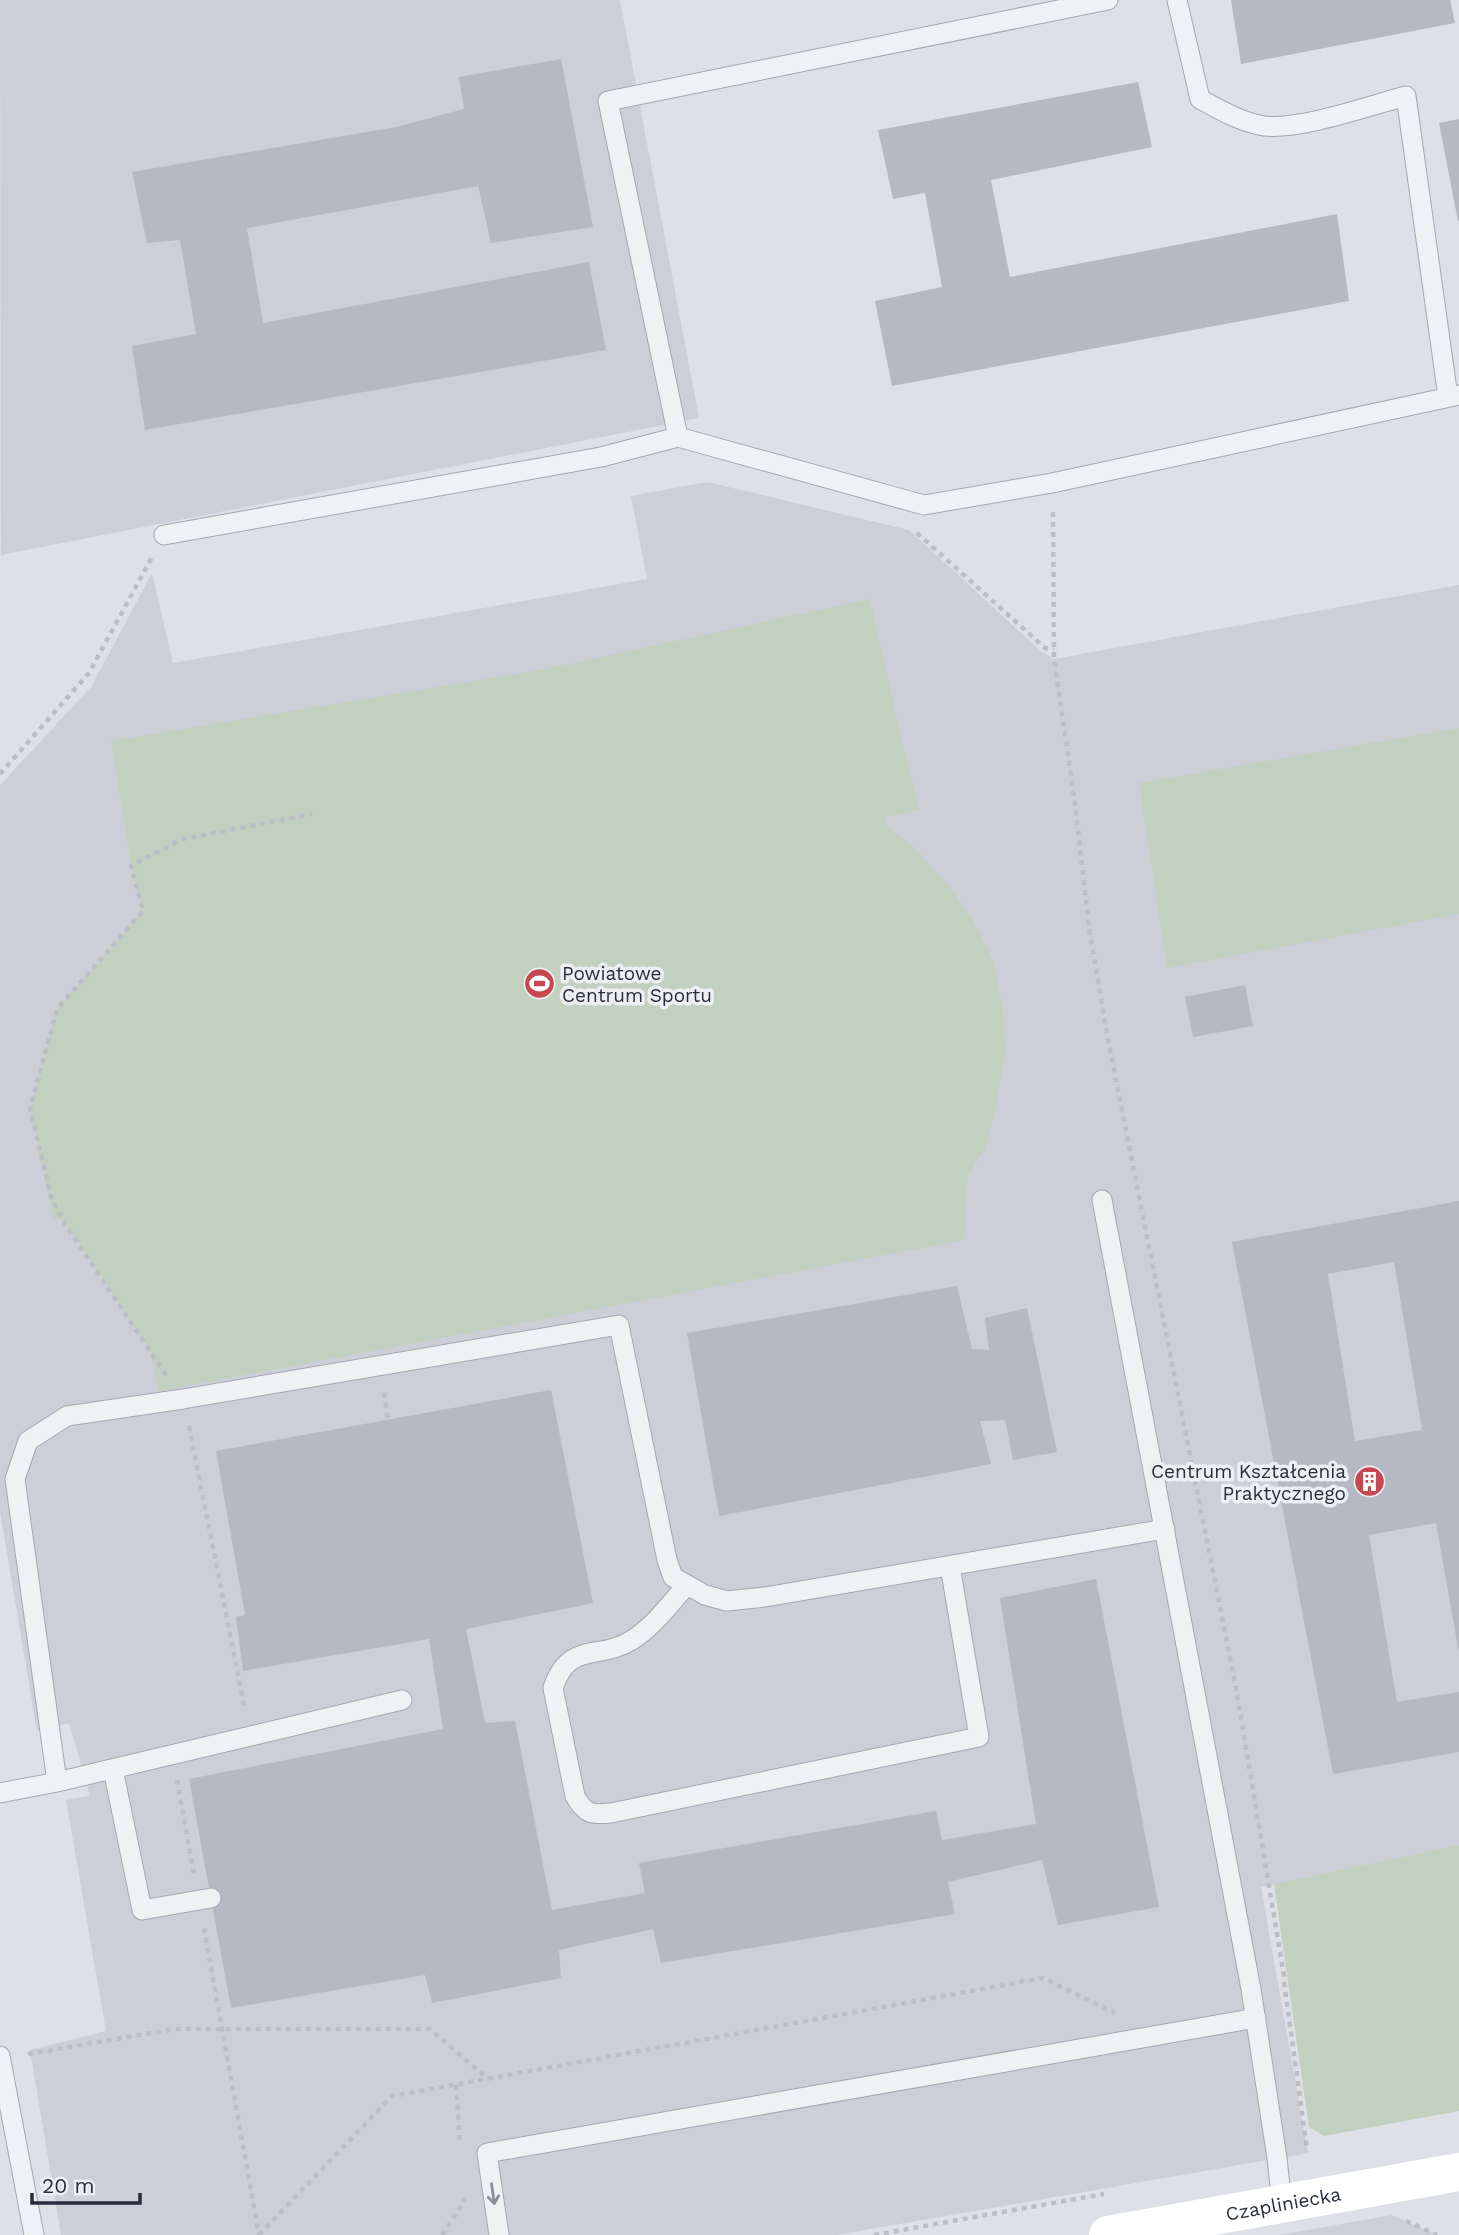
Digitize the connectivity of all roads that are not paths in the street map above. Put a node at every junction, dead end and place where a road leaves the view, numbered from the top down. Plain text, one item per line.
1 (1108, 0) edge
2 (1177, 0) edge
3 (1453, 396) edge
4 (678, 437) junction
5 (164, 535) road end
6 (1102, 1200) dead end
7 (1165, 1529) junction
8 (950, 1566) junction
9 (685, 1586) junction
10 (402, 1700) dead end
11 (113, 1769) junction
12 (57, 1782) junction
13 (0, 1793) edge
14 (205, 1899) road end
15 (1256, 2018) junction
16 (0, 2057) edge
17 (1459, 2172) edge
18 (1282, 2204) junction
19 (34, 2235) edge
20 (499, 2235) edge
21 (1108, 2235) edge

1 - 4 lane
2 - 3 lane
3 - 4 lane
4 - 5 lane
6 - 7 lane
7 - 8 lane
7 - 15 lane
8 - 9 lane
8 - 9 lane
9 - 12 lane
10 - 11 lane
11 - 12 lane
11 - 14 lane
12 - 13 lane
15 - 18 lane
15 -> 20 lane
16 - 19 lane
17 - 18 main road, Czapliniecka
18 - 21 main road, Czapliniecka

